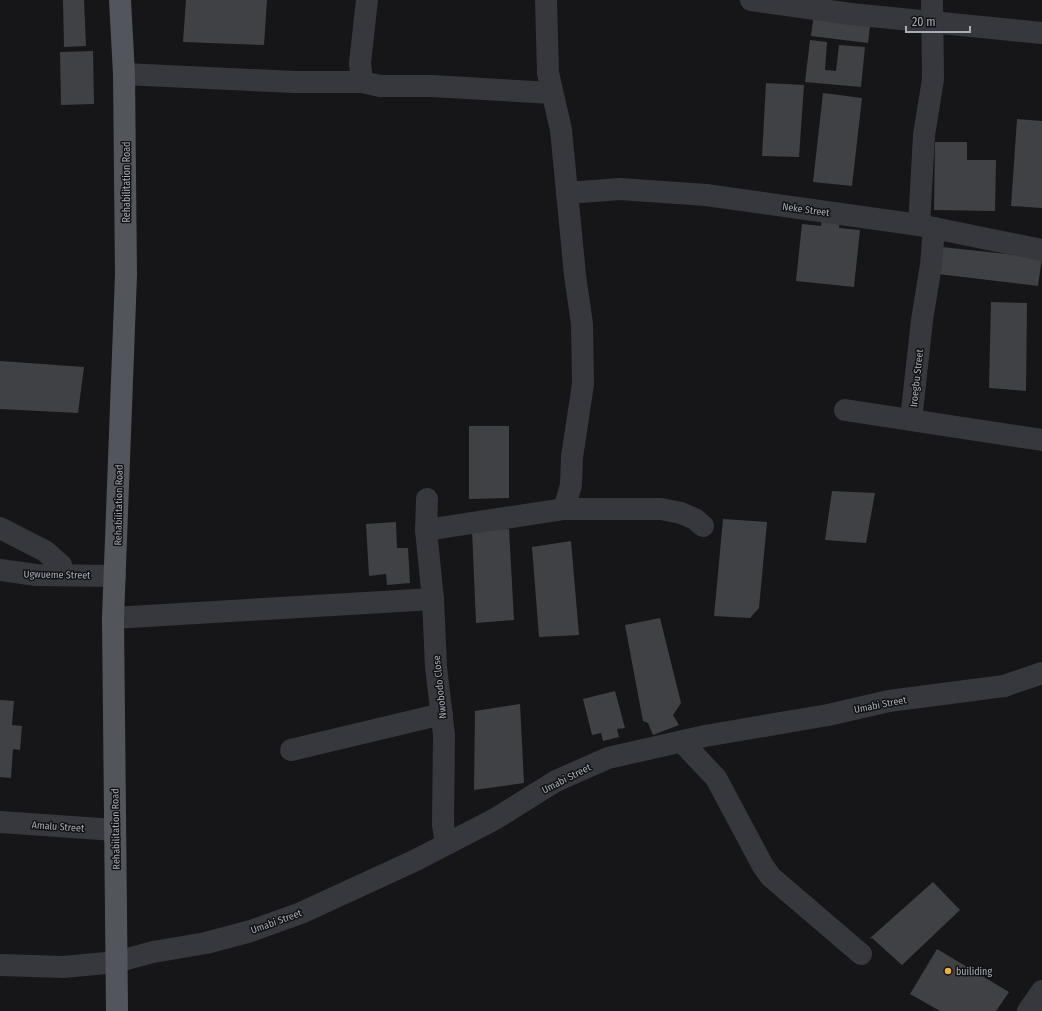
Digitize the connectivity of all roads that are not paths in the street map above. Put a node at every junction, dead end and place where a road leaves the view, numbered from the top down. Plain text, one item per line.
1 (120, 0) edge
2 (367, 0) edge
3 (546, 0) edge
4 (751, 0) edge
5 (932, 0) edge
6 (934, 22) junction
7 (1042, 32) edge
8 (124, 74) junction
9 (362, 82) junction
10 (552, 93) junction
11 (567, 192) junction
12 (926, 227) junction
13 (1042, 250) edge
14 (845, 410) dead end
15 (911, 420) junction
16 (1042, 440) edge
17 (427, 500) dead end
18 (564, 509) junction
19 (703, 526) dead end
20 (0, 528) edge
21 (426, 530) junction
22 (0, 570) edge
23 (60, 574) junction
24 (115, 576) junction
25 (433, 599) junction
26 (113, 618) junction
27 (1042, 673) edge
28 (442, 714) junction
29 (682, 742) junction
30 (292, 750) dead end
31 (0, 822) edge
32 (115, 830) junction
33 (446, 844) junction
34 (861, 954) dead end
35 (116, 962) junction
36 (1, 966) edge
37 (1042, 991) edge
38 (117, 1011) edge
39 (1028, 1011) edge

1 - 8 main road, Rehabilitation Road
2 - 9 street
3 - 10 street
4 - 6 street
5 - 6 street, Iroegbu Street
6 - 7 street
6 - 12 street, Iroegbu Street
8 - 9 street
8 - 24 main road, Rehabilitation Road
9 - 10 street
10 - 11 street
11 - 12 street, Neke Street
11 - 18 street
12 - 13 street, Neke Street
12 - 15 street, Iroegbu Street
14 - 15 street
15 - 16 street, Iroegbu Street
17 - 21 street, Nwobodo Close
18 - 19 street
18 - 21 street
20 - 23 street
21 - 25 street, Nwobodo Close
22 - 23 street, Ugwueme Street
23 - 24 street, Ugwueme Street
24 - 26 main road, Rehabilitation Road
25 - 26 street
25 - 28 street, Nwobodo Close
26 - 32 main road, Rehabilitation Road
27 - 29 street, Umabi Street
28 - 30 street
28 - 33 street, Nwobodo Close
29 - 33 street, Umabi Street
29 - 34 street
31 - 32 street, Amalu Street
32 - 35 main road, Rehabilitation Road
33 - 35 street, Umabi Street
35 - 36 street, Umabi Street
35 - 38 main road, Rehabilitation Road
37 - 39 street

